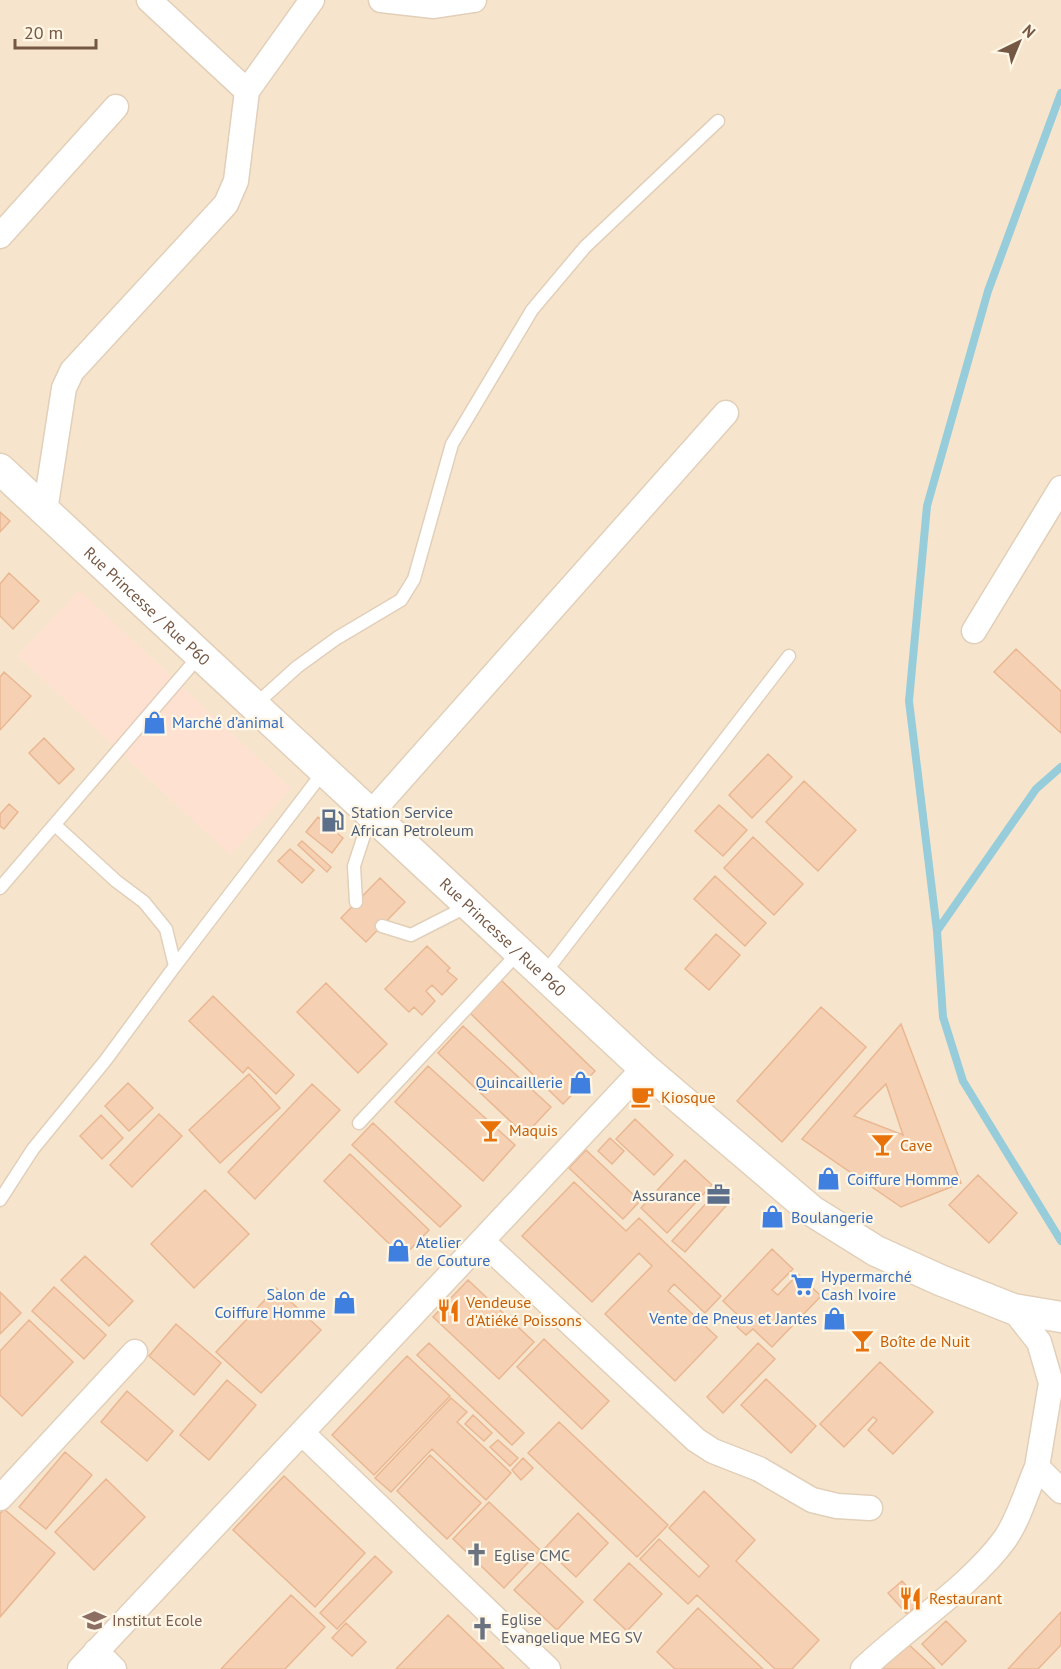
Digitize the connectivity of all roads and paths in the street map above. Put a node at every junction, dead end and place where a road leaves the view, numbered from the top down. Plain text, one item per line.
1 (149, 0) edge
2 (312, 0) edge
3 (381, 0) edge
4 (474, 0) edge
5 (247, 91) junction
6 (116, 107) dead end
7 (717, 121) dead end
8 (0, 236) edge
9 (726, 413) dead end
10 (1, 474) edge
11 (1061, 488) edge
12 (45, 511) junction
13 (974, 631) dead end
14 (200, 655) junction
15 (789, 656) dead end
16 (254, 706) junction
17 (324, 770) junction
18 (371, 813) junction
19 (55, 825) junction
20 (0, 888) edge
21 (356, 902) dead end
22 (471, 905) junction
23 (382, 926) dead end
24 (521, 951) junction
25 (175, 966) junction
26 (544, 975) junction
27 (644, 1068) junction
28 (359, 1123) dead end
29 (0, 1200) edge
30 (482, 1241) junction
31 (1013, 1309) junction
32 (1061, 1317) edge
33 (135, 1352) dead end
34 (302, 1433) junction
35 (1037, 1467) junction
36 (1061, 1491) edge
37 (0, 1498) edge
38 (870, 1508) dead end
39 (96, 1651) junction
40 (80, 1669) edge
41 (114, 1669) edge
42 (548, 1669) edge
43 (863, 1669) edge

1 - 5 street
2 - 5 street
3 - 4 street
5 - 12 street
6 - 8 street
7 - 16 lane
9 - 18 street
10 - 12 street, Rue Princesse / Rue P60
11 - 13 street
12 - 14 street, Rue Princesse / Rue P60
14 - 16 street, Rue Princesse / Rue P60
14 - 19 lane
15 - 26 lane
16 - 17 street, Rue Princesse / Rue P60
17 - 18 street, Rue Princesse / Rue P60
17 - 25 lane
18 - 21 lane
18 - 22 street, Rue Princesse / Rue P60
19 - 20 lane
19 - 25 lane
22 - 23 lane
22 - 24 street, Rue Princesse / Rue P60
24 - 26 street, Rue Princesse / Rue P60
24 - 28 lane
25 - 29 lane
26 - 27 street, Rue Princesse / Rue P60
27 - 30 street
27 - 31 street, Rue Princesse / Rue P60
30 - 34 street
30 - 38 street
31 - 32 street, Rue Princesse / Rue P60
31 - 35 street
33 - 37 street
34 - 39 street
34 - 42 street
35 - 36 street
35 - 43 street
39 - 40 street
39 - 41 street

